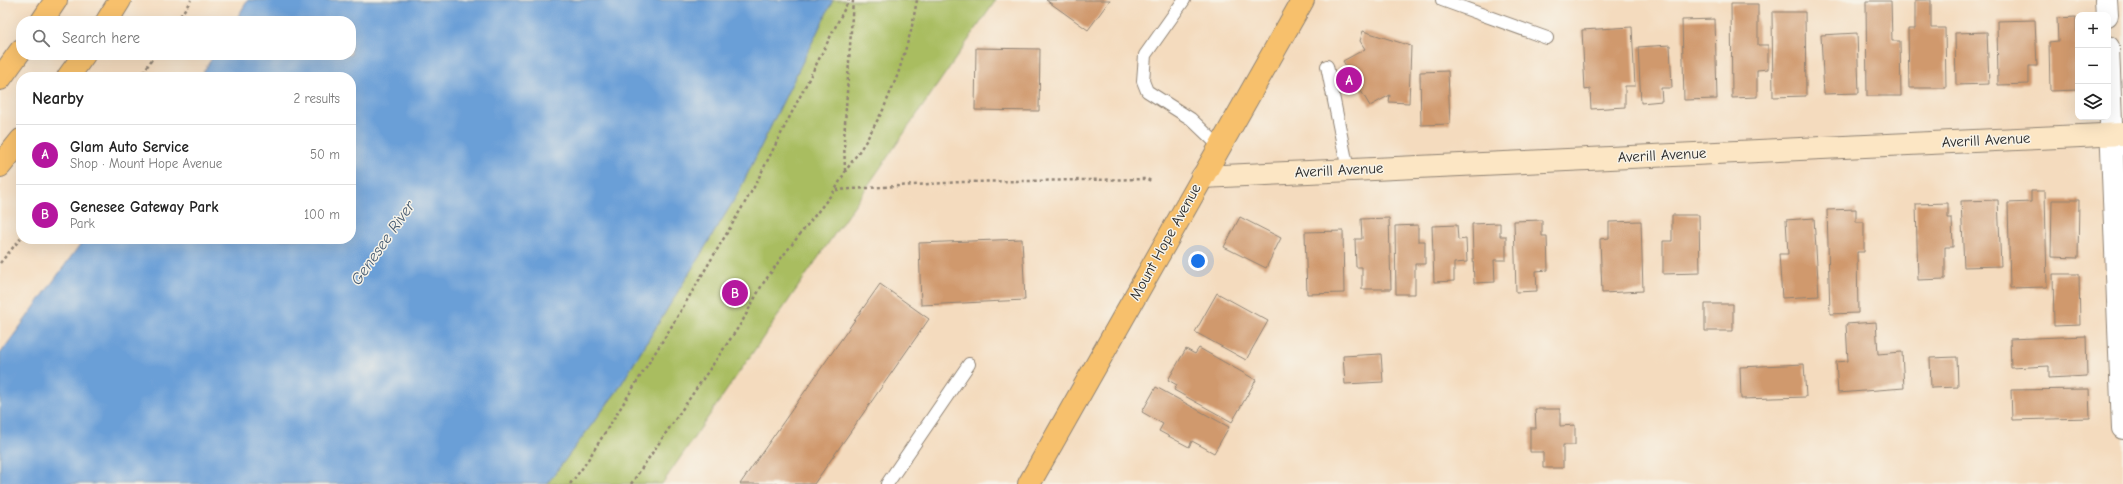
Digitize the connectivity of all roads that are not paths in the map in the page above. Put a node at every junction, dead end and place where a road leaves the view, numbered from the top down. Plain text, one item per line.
1 (56, 0) edge
2 (120, 0) edge
3 (1184, 0) edge
4 (1303, 0) edge
5 (1442, 0) edge
6 (2106, 0) edge
7 (2107, 12) edge
8 (45, 16) edge
9 (110, 16) edge
10 (1547, 38) dead end
11 (2108, 48) edge
12 (16, 57) edge
13 (80, 60) edge
14 (1327, 66) dead end
15 (72, 72) edge
16 (0, 79) edge
17 (2117, 134) edge
18 (16, 146) edge
19 (1220, 146) junction
20 (0, 166) edge
21 (1348, 170) junction
22 (1202, 177) junction
23 (969, 364) dead end
24 (2123, 428) edge
25 (886, 484) edge
26 (1029, 484) edge

1 - 8 main road
2 - 9 main road
3 - 19 lane
4 - 19 main road, Mount Hope Avenue
5 - 10 lane
6 - 7 street
11 - 17 street
12 - 16 main road
13 - 15 main road
14 - 21 lane
17 - 21 street, Averill Avenue
17 - 24 street
18 - 20 main road
19 - 22 main road, Mount Hope Avenue
21 - 22 street, Averill Avenue
22 - 26 main road, Mount Hope Avenue
23 - 25 lane

